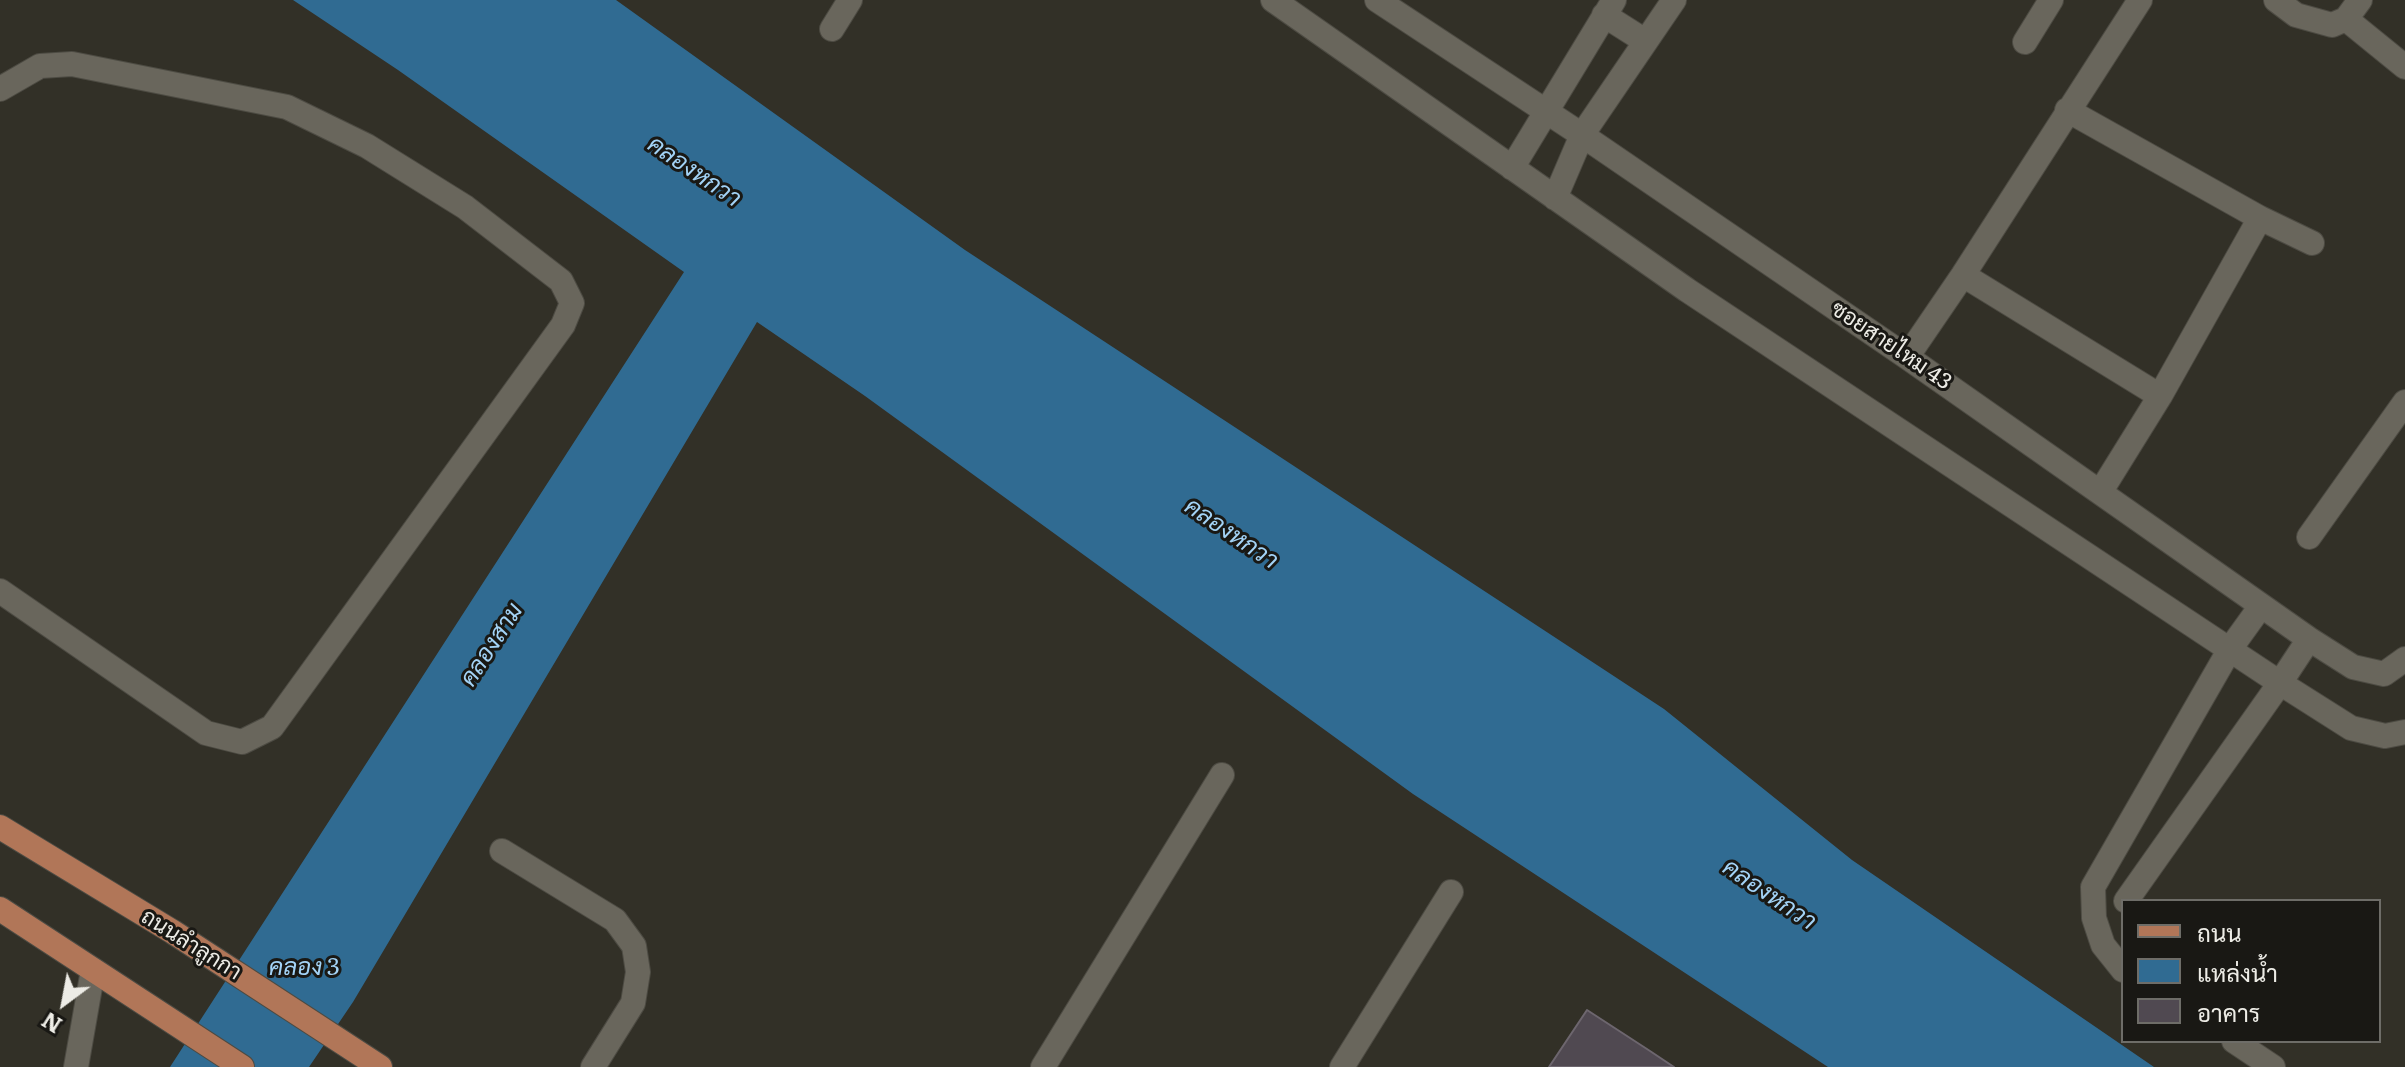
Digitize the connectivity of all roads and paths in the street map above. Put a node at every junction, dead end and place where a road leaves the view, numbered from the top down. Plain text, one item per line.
1 (850, 0) edge
2 (1273, 0) edge
3 (1377, 0) edge
4 (1674, 0) edge
5 (2051, 0) edge
6 (2140, 0) edge
7 (2276, 0) edge
8 (1609, 7) edge
9 (2353, 9) edge
10 (832, 29) dead end
11 (1645, 41) junction
12 (2025, 42) dead end
13 (2405, 67) edge
14 (0, 89) edge
15 (2067, 110) junction
16 (1546, 112) junction
17 (1582, 135) junction
18 (1512, 168) junction
19 (1555, 198) junction
20 (2260, 218) junction
21 (2312, 243) dead end
22 (1963, 275) junction
23 (1907, 357) junction
24 (2160, 396) junction
25 (2405, 402) edge
26 (2101, 491) junction
27 (2309, 537) dead end
28 (0, 591) edge
29 (2261, 606) junction
30 (2309, 639) junction
31 (2230, 649) junction
32 (2405, 659) edge
33 (2280, 683) junction
34 (2405, 732) edge
35 (1222, 775) dead end
36 (0, 827) edge
37 (502, 851) dead end
38 (1451, 892) dead end
39 (2127, 899) edge
40 (2121, 904) edge
41 (0, 909) edge
42 (2094, 918) junction
43 (2121, 968) edge
44 (93, 970) junction
45 (2237, 1043) edge
46 (76, 1067) edge
47 (242, 1067) edge
48 (380, 1067) edge
49 (593, 1067) edge
50 (1043, 1067) edge
51 (1342, 1067) edge
52 (2273, 1067) edge

1 - 10 street
2 - 18 street
3 - 16 street, ซอยสายไหม 43
4 - 11 street
5 - 12 street
6 - 15 street
7 - 9 street
8 - 11 street
8 - 16 street
9 - 13 street
11 - 17 street
14 - 28 street
15 - 20 street
15 - 22 street
16 - 17 street, ซอยสายไหม 43
16 - 18 street
17 - 19 street
17 - 23 street, ซอยสายไหม 43
18 - 19 street
19 - 31 street
20 - 21 street
20 - 24 street
22 - 23 street
22 - 24 street
23 - 26 street, ซอยสายไหม 43
24 - 26 street
25 - 27 street
26 - 29 street, ซอยสายไหม 43
29 - 30 street, ซอยสายไหม 43
29 - 31 street
30 - 32 street, ซอยสายไหม 43
30 - 33 street
31 - 33 street
31 - 42 street
33 - 34 street
33 - 39 street
35 - 50 street
36 - 48 main road, ถนนลำลูกกา
37 - 49 street
38 - 51 street
40 - 42 street
41 - 44 main road
42 - 43 street
44 - 46 street
44 - 47 main road
45 - 52 street

